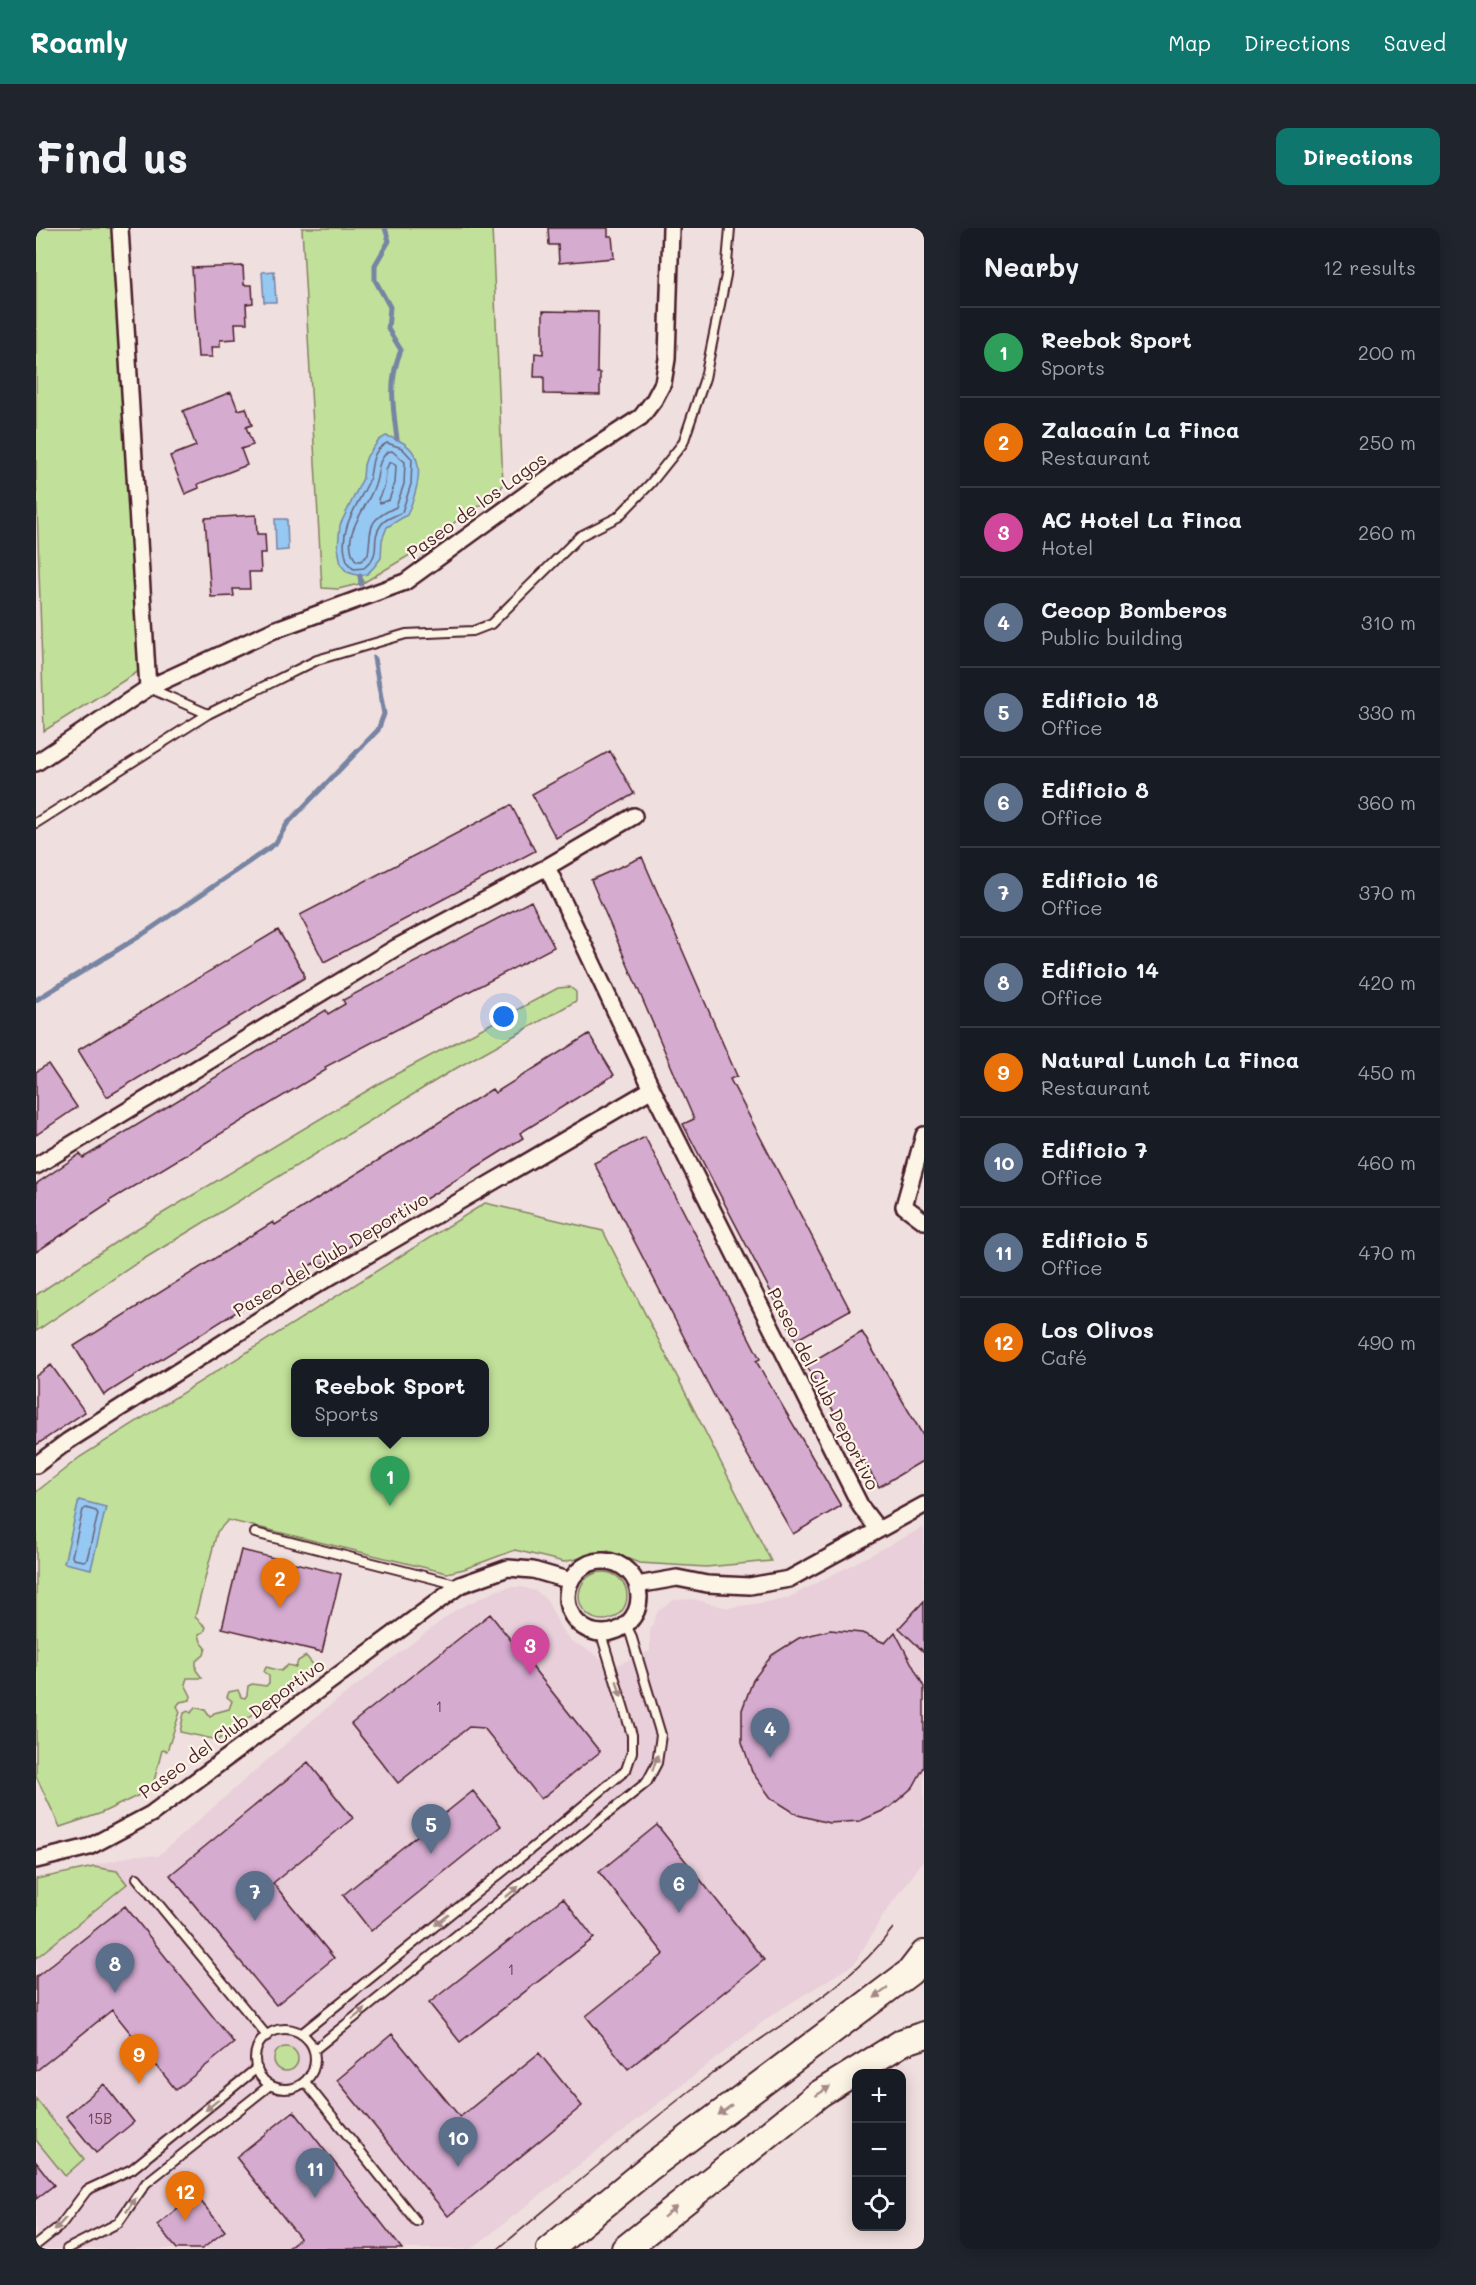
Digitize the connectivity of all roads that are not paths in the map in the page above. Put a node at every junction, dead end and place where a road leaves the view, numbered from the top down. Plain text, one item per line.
1 (120, 228) edge
2 (671, 228) edge
3 (730, 228) edge
4 (148, 688) junction
5 (208, 714) junction
6 (36, 763) edge
7 (634, 816) dead end
8 (36, 823) edge
9 (547, 867) junction
10 (651, 1089) junction
11 (924, 1135) edge
12 (36, 1166) edge
13 (924, 1221) edge
14 (36, 1465) edge
15 (924, 1505) edge
16 (877, 1528) junction
17 (255, 1533) dead end
18 (571, 1581) junction
19 (460, 1585) junction
20 (637, 1585) junction
21 (626, 1625) junction
22 (601, 1634) junction
23 (36, 1860) edge
24 (137, 1878) dead end
25 (924, 1954) edge
26 (301, 2034) junction
27 (924, 2035) edge
28 (267, 2036) junction
29 (314, 2050) junction
30 (257, 2068) junction
31 (305, 2082) junction
32 (270, 2085) junction
33 (416, 2221) dead end
34 (36, 2245) edge
35 (67, 2249) edge
36 (549, 2249) edge
37 (625, 2249) edge

1 - 4 street
2 - 4 street, Paseo de los Lagos
3 - 5 lane
4 - 5 lane
4 - 6 street, Paseo de los Lagos
5 - 8 lane
7 - 9 street
9 - 10 street, Paseo del Club Deportivo
9 - 12 street
10 - 14 street, Paseo del Club Deportivo
10 - 16 street, Paseo del Club Deportivo
11 - 13 street
15 - 16 street
16 - 20 street
17 - 19 lane
18 - 19 street, Paseo del Club Deportivo
18 - 20 street
18 - 22 street
19 - 23 street, Paseo del Club Deportivo
20 - 21 street
21 - 22 street
29 -> 21 lane
22 -> 26 lane
24 - 28 lane
25 -> 36 highway
26 - 28 lane
26 - 29 lane
37 -> 27 highway
28 - 30 lane
29 - 31 lane
30 - 32 lane
30 -> 34 lane
31 - 32 lane
31 - 33 lane
35 -> 32 lane

